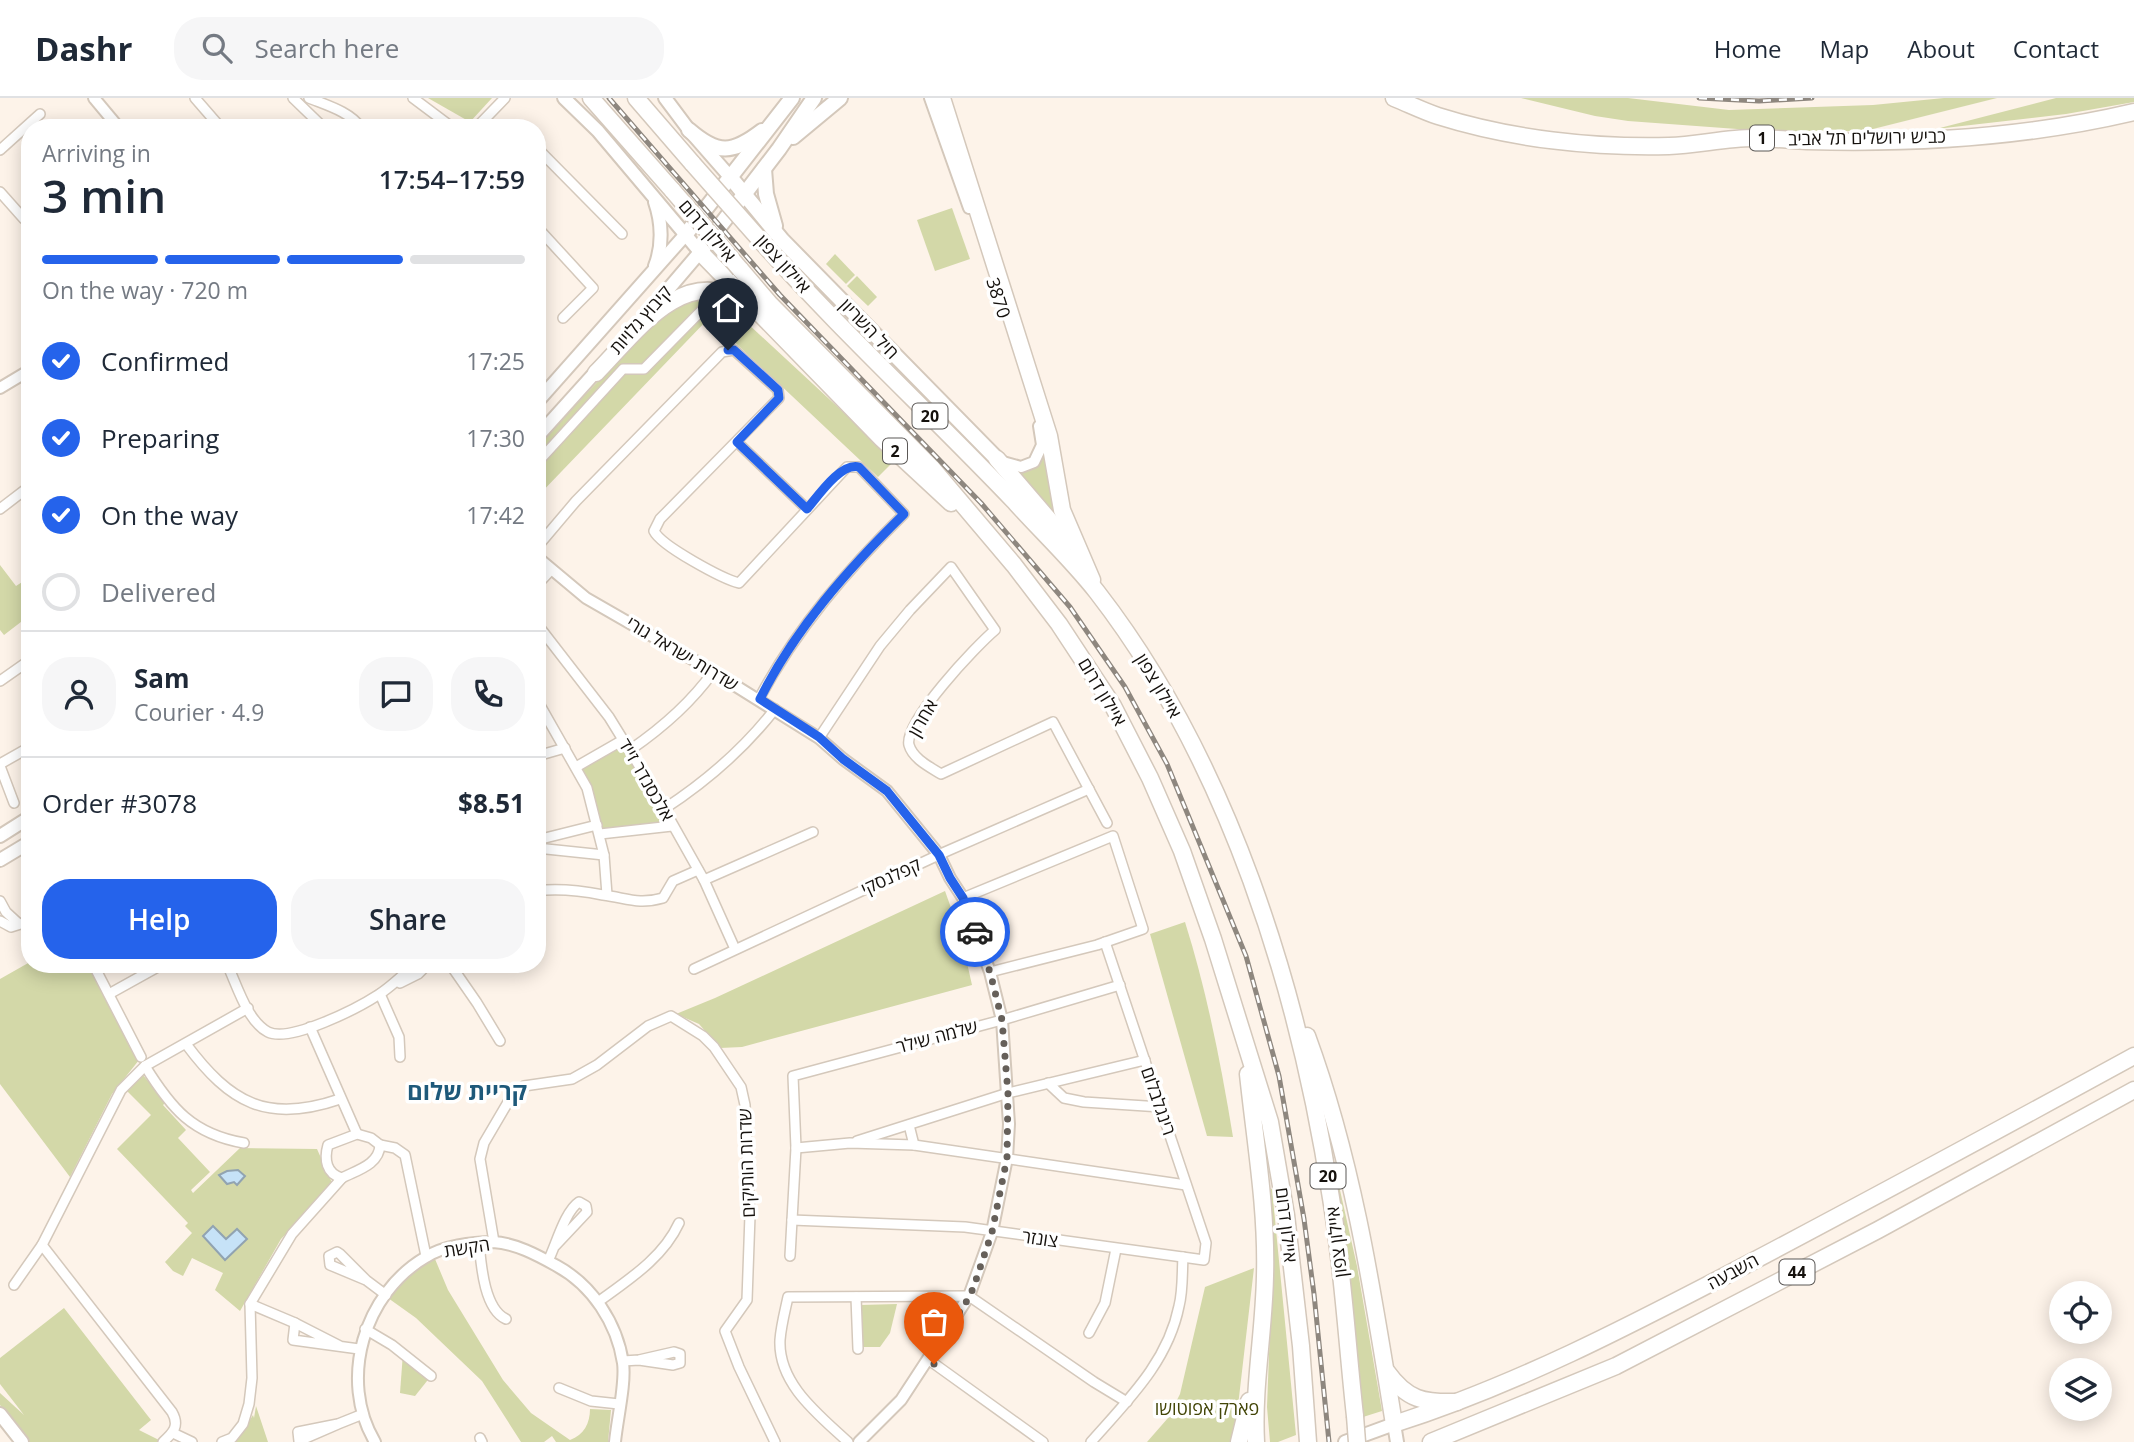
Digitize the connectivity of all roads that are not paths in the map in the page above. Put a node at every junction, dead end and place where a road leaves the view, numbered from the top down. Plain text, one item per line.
1 (94, 98) edge
2 (195, 98) edge
3 (293, 98) edge
4 (309, 98) edge
5 (413, 98) edge
6 (505, 98) edge
7 (564, 98) edge
8 (591, 98) edge
9 (636, 98) edge
10 (665, 98) edge
11 (792, 98) edge
12 (814, 98) edge
13 (840, 98) edge
14 (930, 98) edge
15 (942, 98) edge
16 (1394, 98) edge
17 (303, 108) junction
18 (2134, 112) edge
19 (781, 113) junction
20 (40, 114) dead end
21 (34, 119) edge
22 (112, 119) edge
23 (213, 119) edge
24 (315, 119) edge
25 (352, 119) edge
26 (441, 119) edge
27 (485, 119) edge
28 (21, 131) edge
29 (689, 131) junction
30 (779, 149) junction
31 (0, 150) edge
32 (546, 157) edge
33 (764, 169) junction
34 (731, 178) junction
35 (0, 192) edge
36 (651, 192) junction
37 (745, 194) junction
38 (21, 216) edge
39 (622, 234) dead end
40 (686, 234) junction
41 (546, 240) edge
42 (782, 240) junction
43 (700, 252) junction
44 (647, 280) junction
45 (702, 310) dead end
46 (759, 313) junction
47 (563, 318) dead end
48 (596, 373) junction
49 (21, 375) edge
50 (0, 388) edge
51 (546, 392) edge
52 (546, 427) edge
53 (737, 442) junction
54 (546, 453) edge
55 (997, 459) junction
56 (21, 493) edge
57 (0, 509) edge
58 (807, 509) junction
59 (985, 532) junction
60 (546, 536) edge
61 (546, 565) edge
62 (551, 570) junction
63 (546, 575) edge
64 (1097, 592) junction
65 (546, 636) edge
66 (21, 666) edge
67 (713, 672) junction
68 (0, 681) edge
69 (760, 699) junction
70 (775, 709) junction
71 (546, 715) edge
72 (819, 737) junction
73 (624, 740) junction
74 (565, 748) junction
75 (630, 750) junction
76 (21, 752) edge
77 (546, 753) edge
78 (0, 765) edge
79 (576, 768) junction
80 (1088, 789) junction
81 (14, 803) dead end
82 (664, 809) junction
83 (21, 823) edge
84 (1107, 824) dead end
85 (672, 826) junction
86 (599, 829) junction
87 (813, 832) dead end
88 (0, 836) edge
89 (546, 838) edge
90 (21, 847) edge
91 (546, 849) edge
92 (604, 855) junction
93 (939, 855) junction
94 (0, 860) edge
95 (698, 870) junction
96 (704, 880) junction
97 (546, 891) edge
98 (607, 895) junction
99 (963, 898) junction
100 (0, 901) edge
101 (0, 921) edge
102 (19, 924) joint
103 (1105, 942) junction
104 (1272, 942) junction
105 (736, 949) junction
106 (695, 969) dead end
107 (990, 972) junction
108 (98, 973) edge
109 (146, 973) edge
110 (231, 973) edge
111 (405, 973) edge
112 (419, 973) edge
113 (456, 973) edge
114 (1120, 985) junction
115 (383, 992) junction
116 (108, 994) junction
117 (248, 1008) junction
118 (1002, 1020) junction
119 (310, 1027) junction
120 (1243, 1037) junction
121 (500, 1041) dead end
122 (186, 1044) junction
123 (2134, 1056) edge
124 (400, 1057) dead end
125 (1145, 1060) junction
126 (143, 1061) junction
127 (1048, 1083) junction
128 (2134, 1090) edge
129 (1008, 1093) junction
130 (340, 1098) junction
131 (1161, 1107) junction
132 (909, 1125) junction
133 (357, 1134) junction
134 (244, 1143) dead end
135 (850, 1143) junction
136 (380, 1145) junction
137 (914, 1145) junction
138 (796, 1148) junction
139 (1007, 1158) junction
140 (342, 1178) junction
141 (1186, 1185) junction
142 (792, 1220) junction
143 (679, 1223) dead end
144 (992, 1232) junction
145 (494, 1242) junction
146 (479, 1243) junction
147 (42, 1245) junction
148 (555, 1246) junction
149 (1116, 1250) junction
150 (426, 1256) junction
151 (790, 1256) dead end
152 (1183, 1257) junction
153 (1204, 1260) joint
154 (548, 1261) junction
155 (366, 1280) dead end
156 (14, 1285) dead end
157 (386, 1295) junction
158 (970, 1296) junction
159 (856, 1297) junction
160 (598, 1302) junction
161 (250, 1304) junction
162 (506, 1319) dead end
163 (295, 1323) junction
164 (365, 1329) junction
165 (1088, 1333) dead end
166 (1260, 1340) junction
167 (340, 1346) junction
168 (359, 1349) junction
169 (858, 1349) dead end
170 (639, 1360) dead end
171 (929, 1360) junction
172 (623, 1361) junction
173 (1384, 1364) junction
174 (430, 1376) dead end
175 (559, 1388) dead end
176 (1127, 1402) junction
177 (1457, 1402) junction
178 (619, 1404) junction
179 (0, 1414) edge
180 (363, 1414) junction
181 (338, 1423) dead end
182 (1394, 1424) junction
183 (173, 1433) junction
184 (1308, 1438) edge
185 (1446, 1438) edge
186 (22, 1442) edge
187 (163, 1442) edge
188 (191, 1442) edge
189 (222, 1442) edge
190 (375, 1442) edge
191 (614, 1442) edge
192 (775, 1442) edge
193 (848, 1442) edge
194 (859, 1442) edge
195 (1043, 1442) edge
196 (1091, 1442) edge
197 (1239, 1442) edge
198 (1256, 1442) edge
199 (1345, 1442) edge
200 (1357, 1442) edge
201 (1397, 1442) edge
202 (1431, 1442) edge

1 - 22 street
2 - 23 street
3 - 17 street
4 - 17 street
4 - 25 street
5 - 26 street
6 - 27 street
7 - 36 main road
8 - 59 highway, איילון דרום / 20, bridge
9 - 64 highway, איילון צפון / 20, bridge
10 - 29 main road, חיל השריון
11 - 19 main road, קיבוץ גלויות
12 - 30 main road, קיבוץ גלויות
13 - 30 main road
14 - 55 street, 3870
15 - 64 highway
16 - 18 highway, כביש ירושלים תל אביב / 1
17 - 24 street
19 - 29 main road
19 - 34 main road, קיבוץ גלויות
20 - 21 street
28 - 31 street
29 - 34 main road, חיל השריון
30 - 33 main road, קיבוץ גלויות
32 - 39 street
33 - 37 main road, קיבוץ גלויות
33 - 42 main road
34 - 37 main road, חיל השריון
34 - 40 main road, קיבוץ גלויות
35 - 38 street
36 - 40 main road
36 - 44 main road
37 - 42 main road, חיל השריון
37 - 43 main road, קיבוץ גלויות
40 - 43 main road
40 - 44 main road, קיבוץ גלויות
41 - 47 street
42 - 55 main road, חיל השריון
43 - 46 highway, 2
43 - 48 main road, קיבוץ גלויות
44 - 51 main road, קיבוץ גלויות
45 - 54 street
46 - 48 highway
46 - 59 highway, 2
48 - 52 main road, קיבוץ גלויות
49 - 50 street
53 - 58 street
53 - 58 street
53 - 60 street
55 - 64 highway
56 - 57 street
58 - 69 street
59 - 120 highway, איילון דרום / 20
61 - 62 street, שדרות ישראל גורי
62 - 63 street
62 - 67 street, שדרות ישראל גורי
64 - 104 highway, איילון צפון / 20
65 - 73 street, אלכסנדר זייד
66 - 68 street
67 - 69 street, שדרות ישראל גורי
67 - 75 street
69 - 70 street, שדרות ישראל גורי
70 - 72 street, שדרות ישראל גורי
70 - 82 street
71 - 74 street
72 - 80 street, אחרון
72 - 93 street, שדרות ישראל גורי
73 - 75 street, אלכסנדר זייד
73 - 79 street
74 - 77 street
74 - 79 street
75 - 82 street, אלכסנדר זייד
76 - 78 street
78 - 81 street
79 - 86 street
80 - 84 street
80 - 93 street, קפלנסקי
82 - 85 street, אלכסנדר זייד
83 - 88 main road
85 - 86 street
85 - 95 street, אלכסנדר זייד
86 - 89 street
86 - 92 street
87 - 96 street
90 - 94 main road
91 - 92 street
92 - 98 street
93 - 99 street, שדרות ישראל גורי
93 - 105 street, קפלנסקי
95 - 96 street, אלכסנדר זייד
95 - 98 street
96 - 105 street, אלכסנדר זייד
97 - 98 street
99 - 103 street
99 - 107 street, שדרות ישראל גורי
100 - 102 street
101 - 102 street
103 - 107 street
103 - 114 street, רינגלבלום
104 - 173 highway
104 - 200 highway, איילון צפון / 20, bridge
105 - 106 street, קפלנסקי
107 - 118 street, שדרות ישראל גורי
108 - 116 street
109 - 116 street
110 - 117 street
111 - 115 street
112 - 115 street
113 - 121 street
114 - 118 street, שלמה שילר
114 - 125 street, רינגלבלום
115 - 119 street
115 - 124 street
116 - 126 street
117 - 119 street
117 - 122 street
118 - 129 street, שדרות ישראל גורי
118 - 138 street, שלמה שילר
119 - 130 street
120 - 166 highway
120 - 184 highway, איילון דרום / 20
122 - 126 street
122 - 130 street
123 - 177 highway, השבעה / 44
125 - 127 street
125 - 131 street, רינגלבלום
126 - 134 street
126 - 147 street
127 - 129 street
127 - 131 street
128 - 185 highway, השבעה / 44
129 - 132 street
129 - 139 street, שדרות ישראל גורי
130 - 133 street
131 - 141 street, רינגלבלום
132 - 135 street
132 - 137 street
133 - 136 street
133 - 140 street
135 - 137 street
135 - 138 street
136 - 140 street
136 - 150 street
137 - 139 street
138 - 142 street
139 - 141 street
139 - 144 street, שדרות ישראל גורי
140 - 161 street
141 - 153 street, רינגלבלום
142 - 144 street, צונזר
142 - 151 street
143 - 160 street
144 - 149 street, צונזר
144 - 158 street, שדרות ישראל גורי
145 - 146 street, הקשת
145 - 154 street, הקשת
145 - 192 street, שדרות הותיקים
146 - 150 street, הקשת
146 - 162 street
147 - 156 street
147 - 183 street
148 - 148 street
148 - 154 street
149 - 152 street, צונזר
149 - 165 street
150 - 157 street, הקשת
152 - 153 street, צונזר
152 - 176 street
154 - 160 street, הקשת
155 - 157 street
157 - 164 street, הקשת
158 - 159 street
158 - 171 street, שדרות ישראל גורי
158 - 176 street
159 - 169 street
159 - 193 street
160 - 172 street, הקשת
161 - 163 street
161 - 189 street
163 - 167 street
163 - 167 street
164 - 168 street, הקשת
164 - 174 street
166 - 197 highway
166 - 198 highway
167 - 168 street
168 - 180 street, הקשת
170 - 172 street
171 - 194 street, שדרות ישראל גורי
171 - 195 street
172 - 178 street, הקשת
173 - 177 highway
173 - 182 highway
175 - 178 street
176 - 196 street
177 - 182 highway, השבעה / 44
178 - 191 street, הקשת
179 - 186 main road
180 - 181 street
180 - 190 street, הקשת
182 - 199 main road, 44
182 - 201 main road
183 - 187 street
183 - 188 street
185 - 202 highway, השבעה / 44

